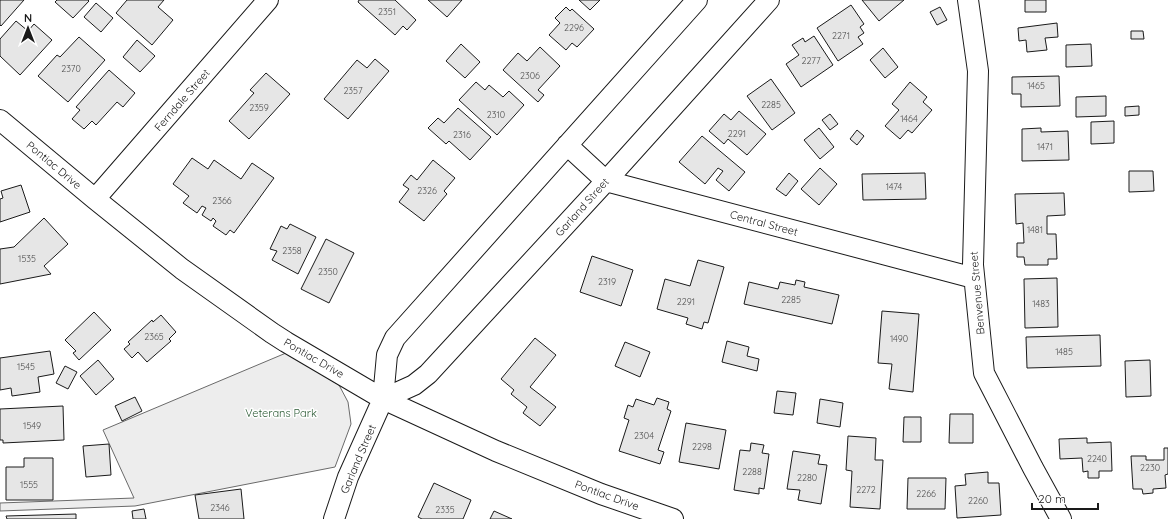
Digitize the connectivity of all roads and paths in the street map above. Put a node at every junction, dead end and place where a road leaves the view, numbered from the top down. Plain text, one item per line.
1 (268, 0) edge
2 (697, 0) edge
3 (769, 0) edge
4 (968, 0) edge
5 (0, 120) edge
6 (567, 145) junction
7 (606, 181) junction
8 (95, 199) junction
9 (974, 278) junction
10 (383, 399) junction
11 (601, 494) junction
12 (334, 519) edge
13 (628, 519) edge
14 (673, 519) edge
15 (1061, 519) edge

1 - 8 street, Ferndale Street
2 - 6 street, Garland Street
3 - 7 street, Garland Street
4 - 9 street, Benvenue Street
5 - 8 street, Pontiac Drive
6 - 7 street, Central Street
6 - 10 street, Garland Street
7 - 9 street, Central Street
7 - 10 street, Garland Street
8 - 10 street, Pontiac Drive
9 - 15 street, Benvenue Street
10 - 11 street, Pontiac Drive
10 - 12 street, Garland Street
11 - 13 street
11 - 14 street, Pontiac Drive

